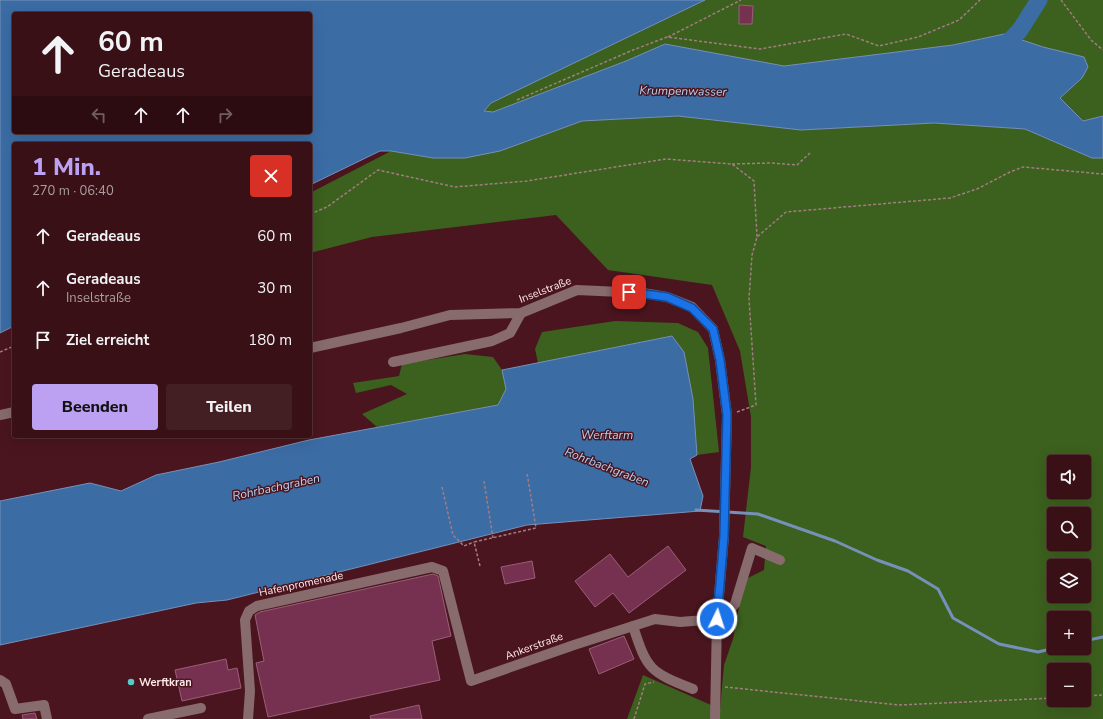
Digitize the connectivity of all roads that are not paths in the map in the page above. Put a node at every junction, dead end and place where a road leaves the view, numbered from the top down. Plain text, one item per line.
1 (521, 313) junction
2 (312, 348) edge
3 (393, 362) dead end
4 (12, 412) edge
5 (0, 415) edge
6 (780, 560) dead end
7 (443, 571) joint
8 (717, 619) junction
9 (633, 626) junction
10 (0, 680) edge
11 (693, 689) dead end
12 (201, 708) dead end
13 (47, 719) edge
14 (148, 719) edge
15 (248, 719) edge
16 (715, 719) edge

1 - 2 street, Inselstraße
1 - 3 street
1 - 8 street, Inselstraße
4 - 5 street
6 - 8 street
7 - 9 street, Ankerstraße
7 - 15 street, Hafenpromenade
8 - 9 street, Ankerstraße
8 - 16 street
9 - 11 street
10 - 13 street
12 - 14 street

